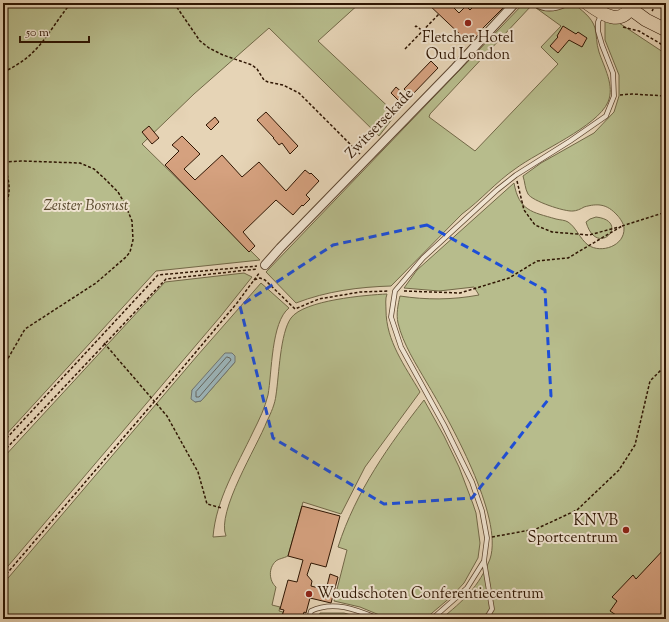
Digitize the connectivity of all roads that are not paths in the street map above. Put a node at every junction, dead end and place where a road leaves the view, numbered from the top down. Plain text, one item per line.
1 (515, 3) edge
2 (537, 3) edge
3 (564, 3) edge
4 (587, 3) edge
5 (632, 6) edge
6 (602, 14) junction
7 (666, 30) edge
8 (265, 265) road end
9 (484, 561) junction
10 (308, 619) edge
11 (379, 619) edge
12 (432, 619) edge
13 (486, 619) edge

1 - 8 street, Zwitsersekade
2 - 3 street
4 - 6 main road
5 - 6 main road
5 - 7 main road
6 - 9 lane
9 - 12 lane
9 - 13 lane
10 - 11 lane

